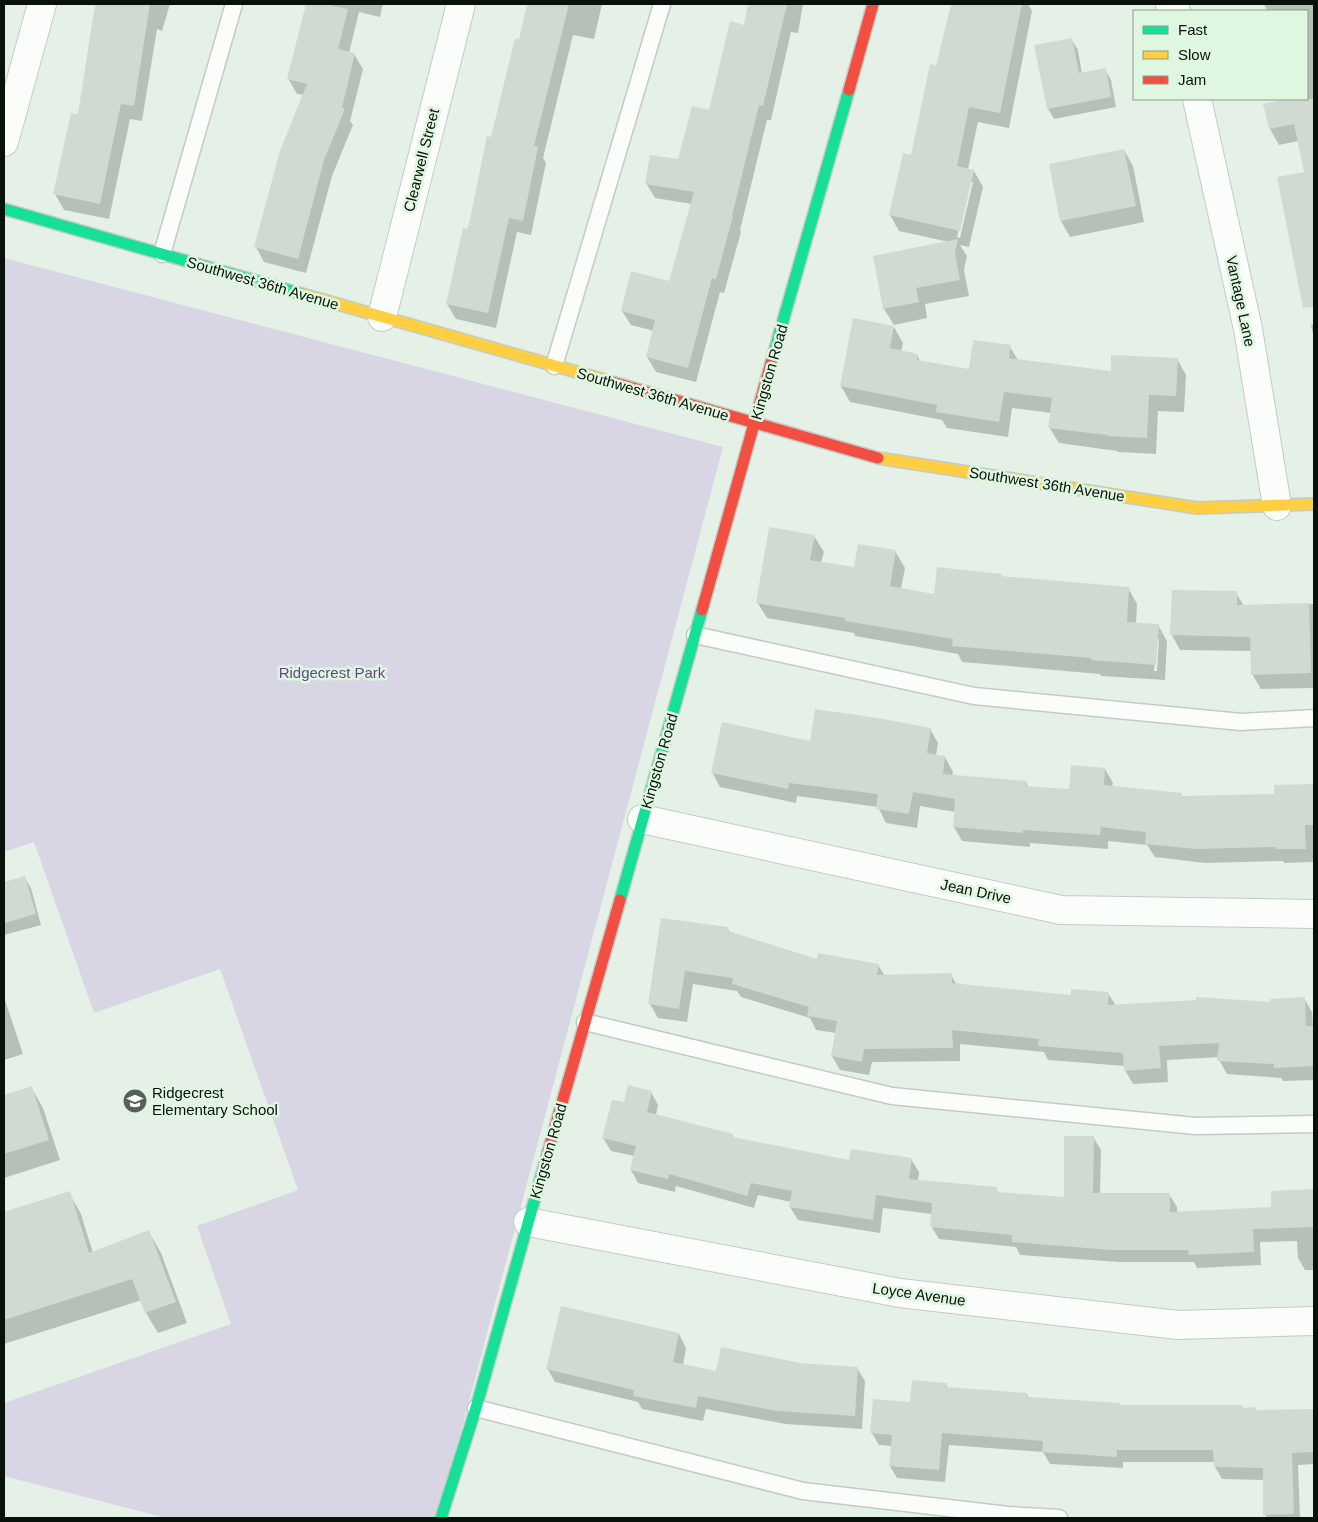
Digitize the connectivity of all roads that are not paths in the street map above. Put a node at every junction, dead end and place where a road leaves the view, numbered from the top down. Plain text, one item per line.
1 (42, 4) edge
2 (234, 4) edge
3 (460, 4) edge
4 (662, 4) edge
5 (873, 4) edge
6 (1197, 100) edge
7 (4, 142) edge
8 (4, 209) edge
9 (162, 254) junction
10 (382, 317) junction
11 (554, 366) junction
12 (755, 423) junction
13 (1314, 504) edge
14 (1277, 506) junction
15 (695, 635) junction
16 (1314, 718) edge
17 (642, 819) junction
18 (1314, 914) edge
19 (585, 1022) junction
20 (1314, 1124) edge
21 (528, 1222) junction
22 (1314, 1321) edge
23 (476, 1408) junction
24 (441, 1518) edge
25 (1059, 1518) edge

1 - 7 street
2 - 9 lane
3 - 10 street, Clearwell Street
4 - 11 lane
5 - 12 street, Kingston Road
6 - 14 street, Vantage Lane
8 - 9 street, Southwest 36th Avenue
9 - 10 street, Southwest 36th Avenue
10 - 11 street, Southwest 36th Avenue
11 - 12 street, Southwest 36th Avenue
12 - 14 street, Southwest 36th Avenue
12 - 15 street, Kingston Road
13 - 14 street, Southwest 36th Avenue
15 - 16 lane
15 - 17 street, Kingston Road
17 - 18 street, Jean Drive
17 - 19 street, Kingston Road
19 - 20 lane
19 - 21 street, Kingston Road
21 - 22 street, Loyce Avenue
21 - 23 street, Kingston Road
23 - 24 street, Kingston Road
23 - 25 lane

